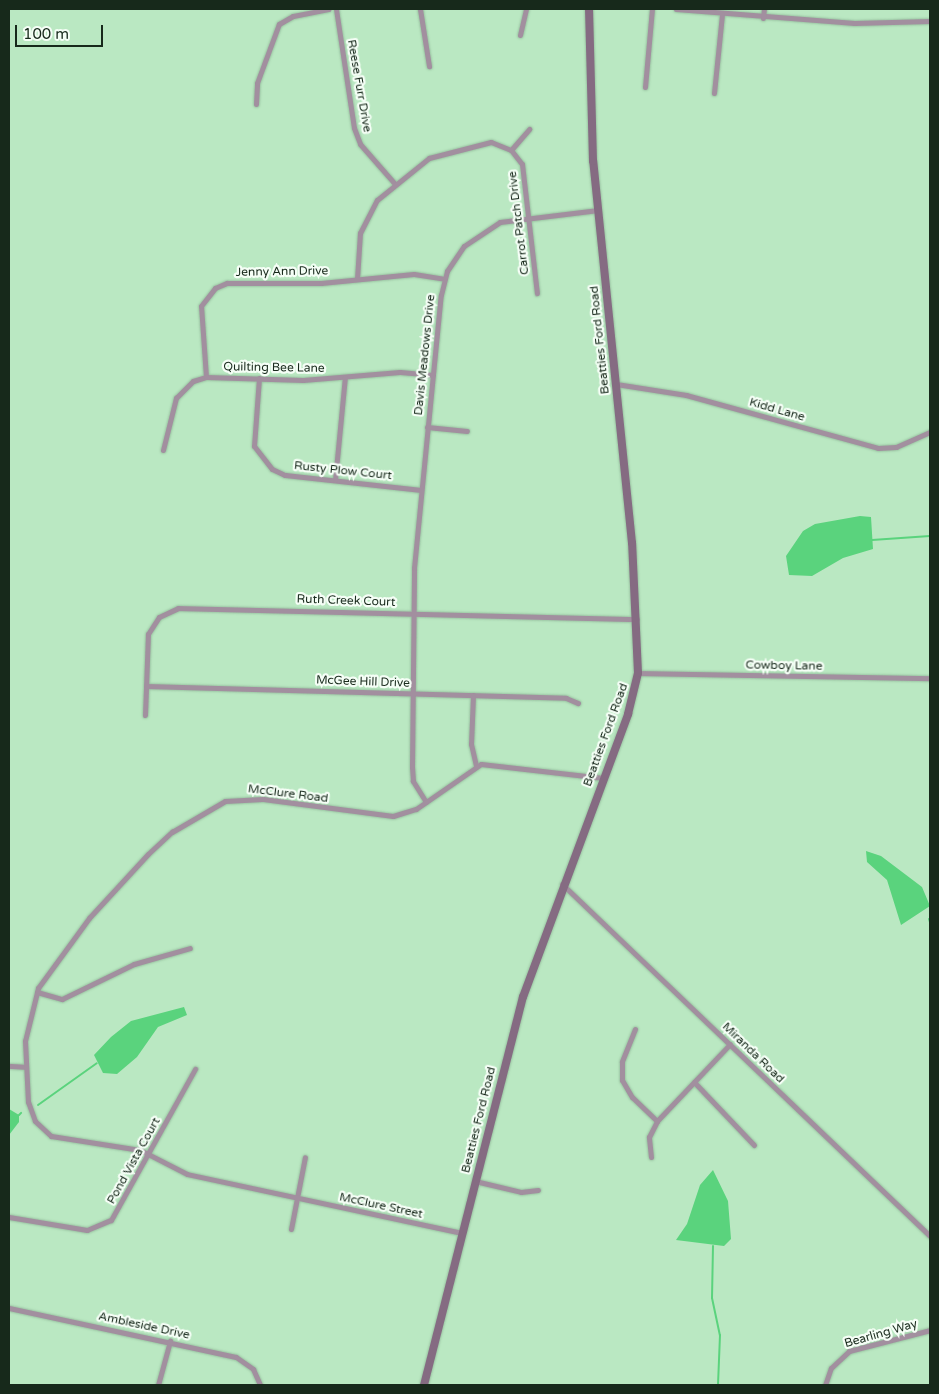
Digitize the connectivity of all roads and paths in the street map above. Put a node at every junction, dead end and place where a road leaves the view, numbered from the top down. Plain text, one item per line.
1 (328, 9) edge
2 (336, 9) edge
3 (420, 9) edge
4 (526, 9) edge
5 (590, 9) edge
6 (652, 9) edge
7 (676, 9) edge
8 (764, 9) edge
9 (722, 14) junction
10 (763, 18) junction
11 (930, 21) edge
12 (520, 35) dead end
13 (430, 66) dead end
14 (645, 87) dead end
15 (714, 93) dead end
16 (256, 104) dead end
17 (529, 129) dead end
18 (511, 150) junction
19 (395, 184) junction
20 (598, 210) junction
21 (529, 216) junction
22 (357, 279) junction
23 (445, 279) junction
24 (538, 293) dead end
25 (433, 375) junction
26 (206, 377) junction
27 (259, 378) junction
28 (345, 378) junction
29 (616, 384) junction
30 (427, 427) junction
31 (466, 431) dead end
32 (930, 432) edge
33 (162, 450) dead end
34 (335, 480) junction
35 (421, 490) junction
36 (416, 613) junction
37 (637, 619) junction
38 (638, 673) junction
39 (930, 678) edge
40 (146, 686) junction
41 (414, 693) junction
42 (472, 695) junction
43 (578, 703) dead end
44 (145, 715) dead end
45 (476, 765) junction
46 (603, 778) junction
47 (426, 802) junction
48 (562, 884) junction
49 (190, 948) dead end
50 (37, 992) junction
51 (635, 1029) dead end
52 (730, 1044) junction
53 (9, 1066) edge
54 (26, 1067) junction
55 (195, 1069) dead end
56 (694, 1082) junction
57 (657, 1121) junction
58 (754, 1145) dead end
59 (150, 1154) junction
60 (305, 1157) dead end
61 (650, 1157) dead end
62 (475, 1182) junction
63 (538, 1190) dead end
64 (296, 1198) junction
65 (9, 1217) edge
66 (291, 1229) dead end
67 (462, 1233) junction
68 (930, 1236) edge
69 (9, 1308) edge
70 (930, 1330) edge
71 (170, 1342) junction
72 (158, 1385) edge
73 (260, 1385) edge
74 (424, 1385) edge
75 (825, 1385) edge

1 - 16 street
2 - 19 street, Reese Furr Drive
3 - 13 street
4 - 12 street
5 - 20 main road, Beatties Ford Road
6 - 14 street
7 - 9 street
8 - 10 street
9 - 10 street
9 - 15 street
10 - 11 street
17 - 18 street
18 - 19 street
18 - 21 street, Carrot Patch Drive
19 - 22 street
20 - 21 street, Davis Meadows Drive
20 - 29 main road, Beatties Ford Road
21 - 23 street, Davis Meadows Drive
21 - 24 street, Carrot Patch Drive
22 - 23 street, Jenny Ann Drive
22 - 26 street, Jenny Ann Drive
23 - 25 street, Davis Meadows Drive
25 - 28 street, Quilting Bee Lane
25 - 30 street, Davis Meadows Drive
26 - 27 street, Quilting Bee Lane
26 - 33 street, Quilting Bee Lane
27 - 28 street, Quilting Bee Lane
27 - 34 street, Rusty Plow Court
28 - 34 street
29 - 32 street, Kidd Lane
29 - 37 main road, Beatties Ford Road
30 - 31 street
30 - 35 street, Davis Meadows Drive
34 - 35 street, Rusty Plow Court
35 - 36 street, Davis Meadows Drive
36 - 37 street, Ruth Creek Court
36 - 40 street, Ruth Creek Court
36 - 41 street, Davis Meadows Drive
37 - 38 main road, Beatties Ford Road
38 - 39 street, Cowboy Lane
38 - 46 main road, Beatties Ford Road
40 - 41 street, McGee Hill Drive
40 - 44 street, Ruth Creek Court
41 - 42 street, McGee Hill Drive
41 - 47 street, Davis Meadows Drive
42 - 43 street, McGee Hill Drive
42 - 45 street
45 - 46 street
45 - 47 street, McClure Road
46 - 48 main road, Beatties Ford Road
47 - 50 street, McClure Road
48 - 52 street, Miranda Road
48 - 62 main road, Beatties Ford Road
49 - 50 street
50 - 54 street, McClure Road
51 - 57 street
52 - 56 street
52 - 68 street, Miranda Road
53 - 54 street
54 - 59 street, McClure Road
55 - 59 street, Pond Vista Court
56 - 57 street
56 - 58 street
57 - 61 street
59 - 64 street, McClure Road
59 - 65 street, Pond Vista Court
60 - 64 street
62 - 63 street
62 - 67 main road, Beatties Ford Road
64 - 66 street
64 - 67 street, McClure Street
67 - 74 main road, Beatties Ford Road
69 - 71 street, Ambleside Drive
70 - 75 street, Bearling Way
71 - 72 street
71 - 73 street, Ambleside Drive

